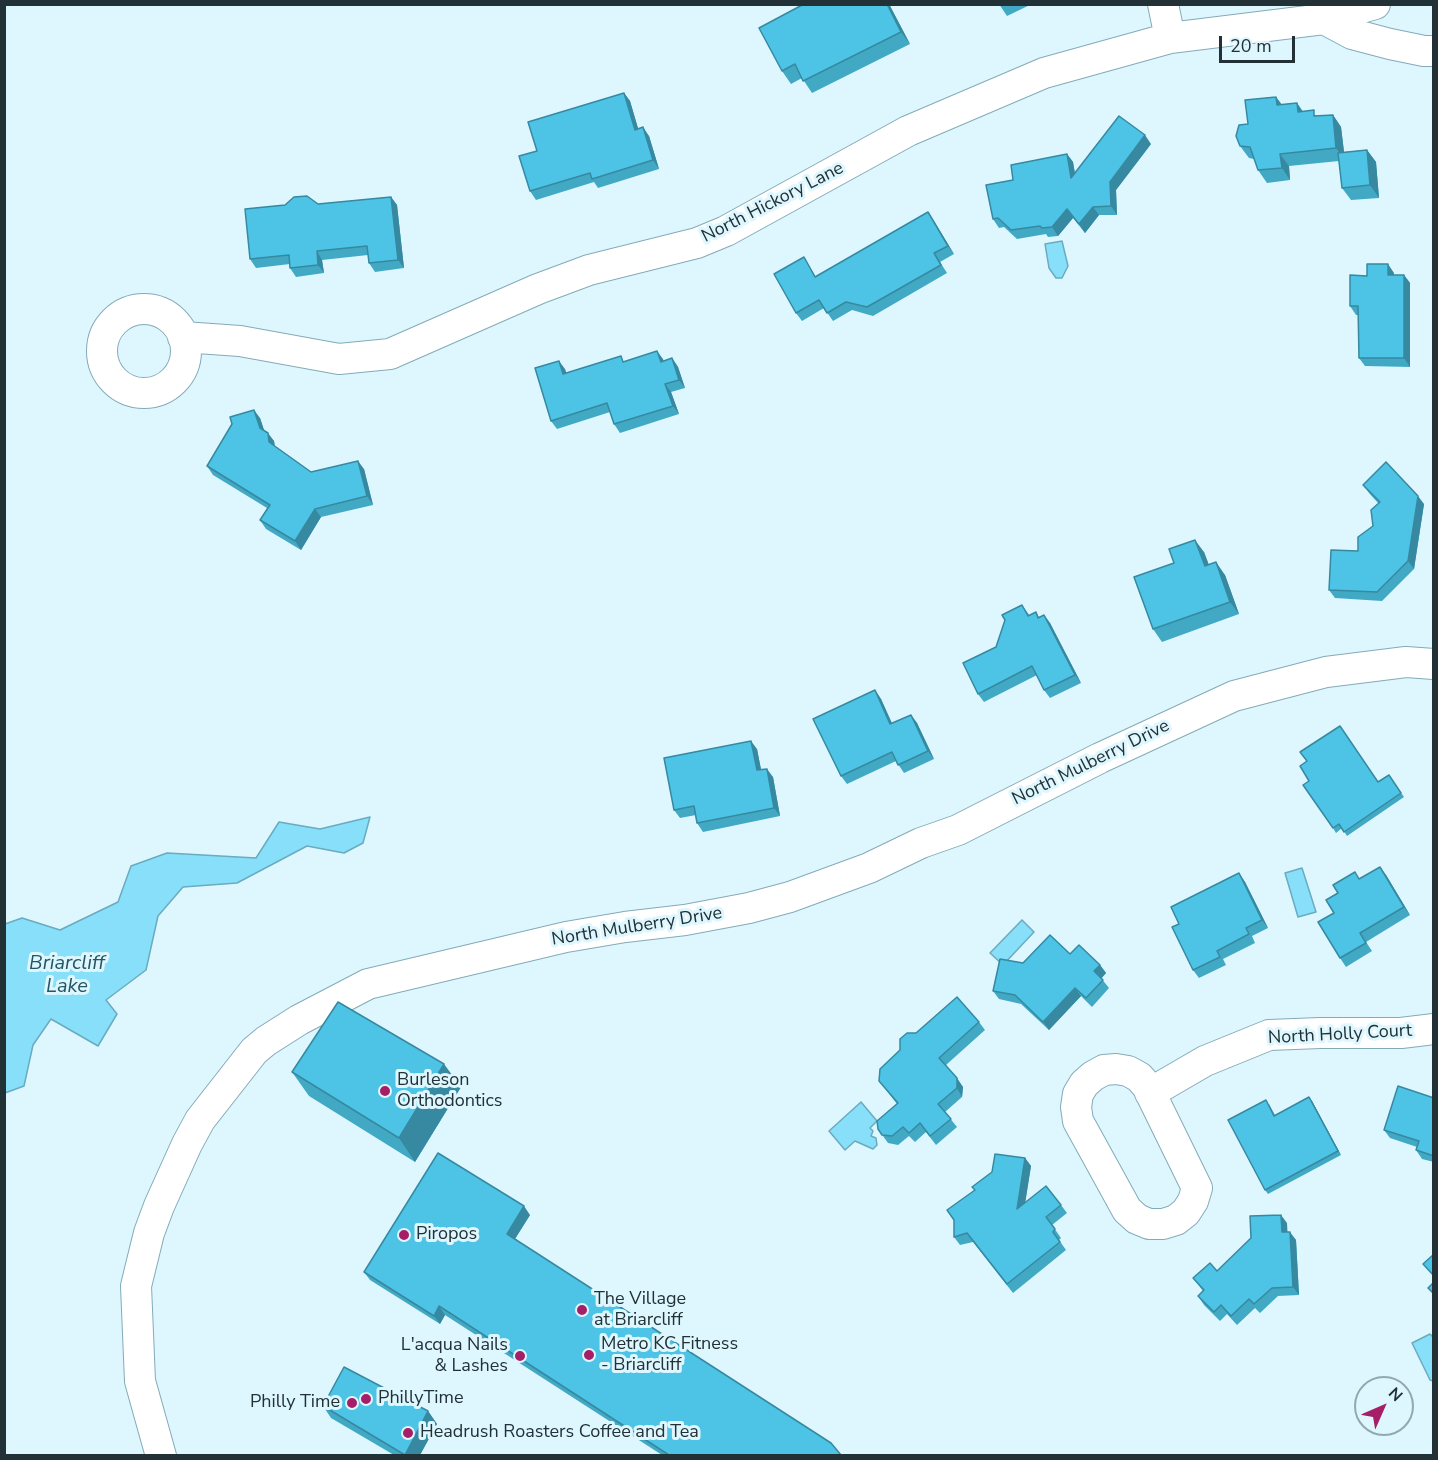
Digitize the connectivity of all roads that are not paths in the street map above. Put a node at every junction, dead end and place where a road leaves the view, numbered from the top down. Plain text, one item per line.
1 (1163, 4) edge
2 (1375, 4) edge
3 (1324, 19) junction
4 (1170, 38) junction
5 (1434, 51) edge
6 (183, 337) dead end
7 (1434, 664) edge
8 (1434, 1029) edge
9 (1150, 1093) junction
10 (161, 1455) edge

1 - 4 street
2 - 3 street, North Hickory Lane
3 - 4 street, North Hickory Lane
3 - 5 street
4 - 6 street, North Hickory Lane
7 - 10 street, North Mulberry Drive
8 - 9 street, North Holly Court
9 - 9 street

